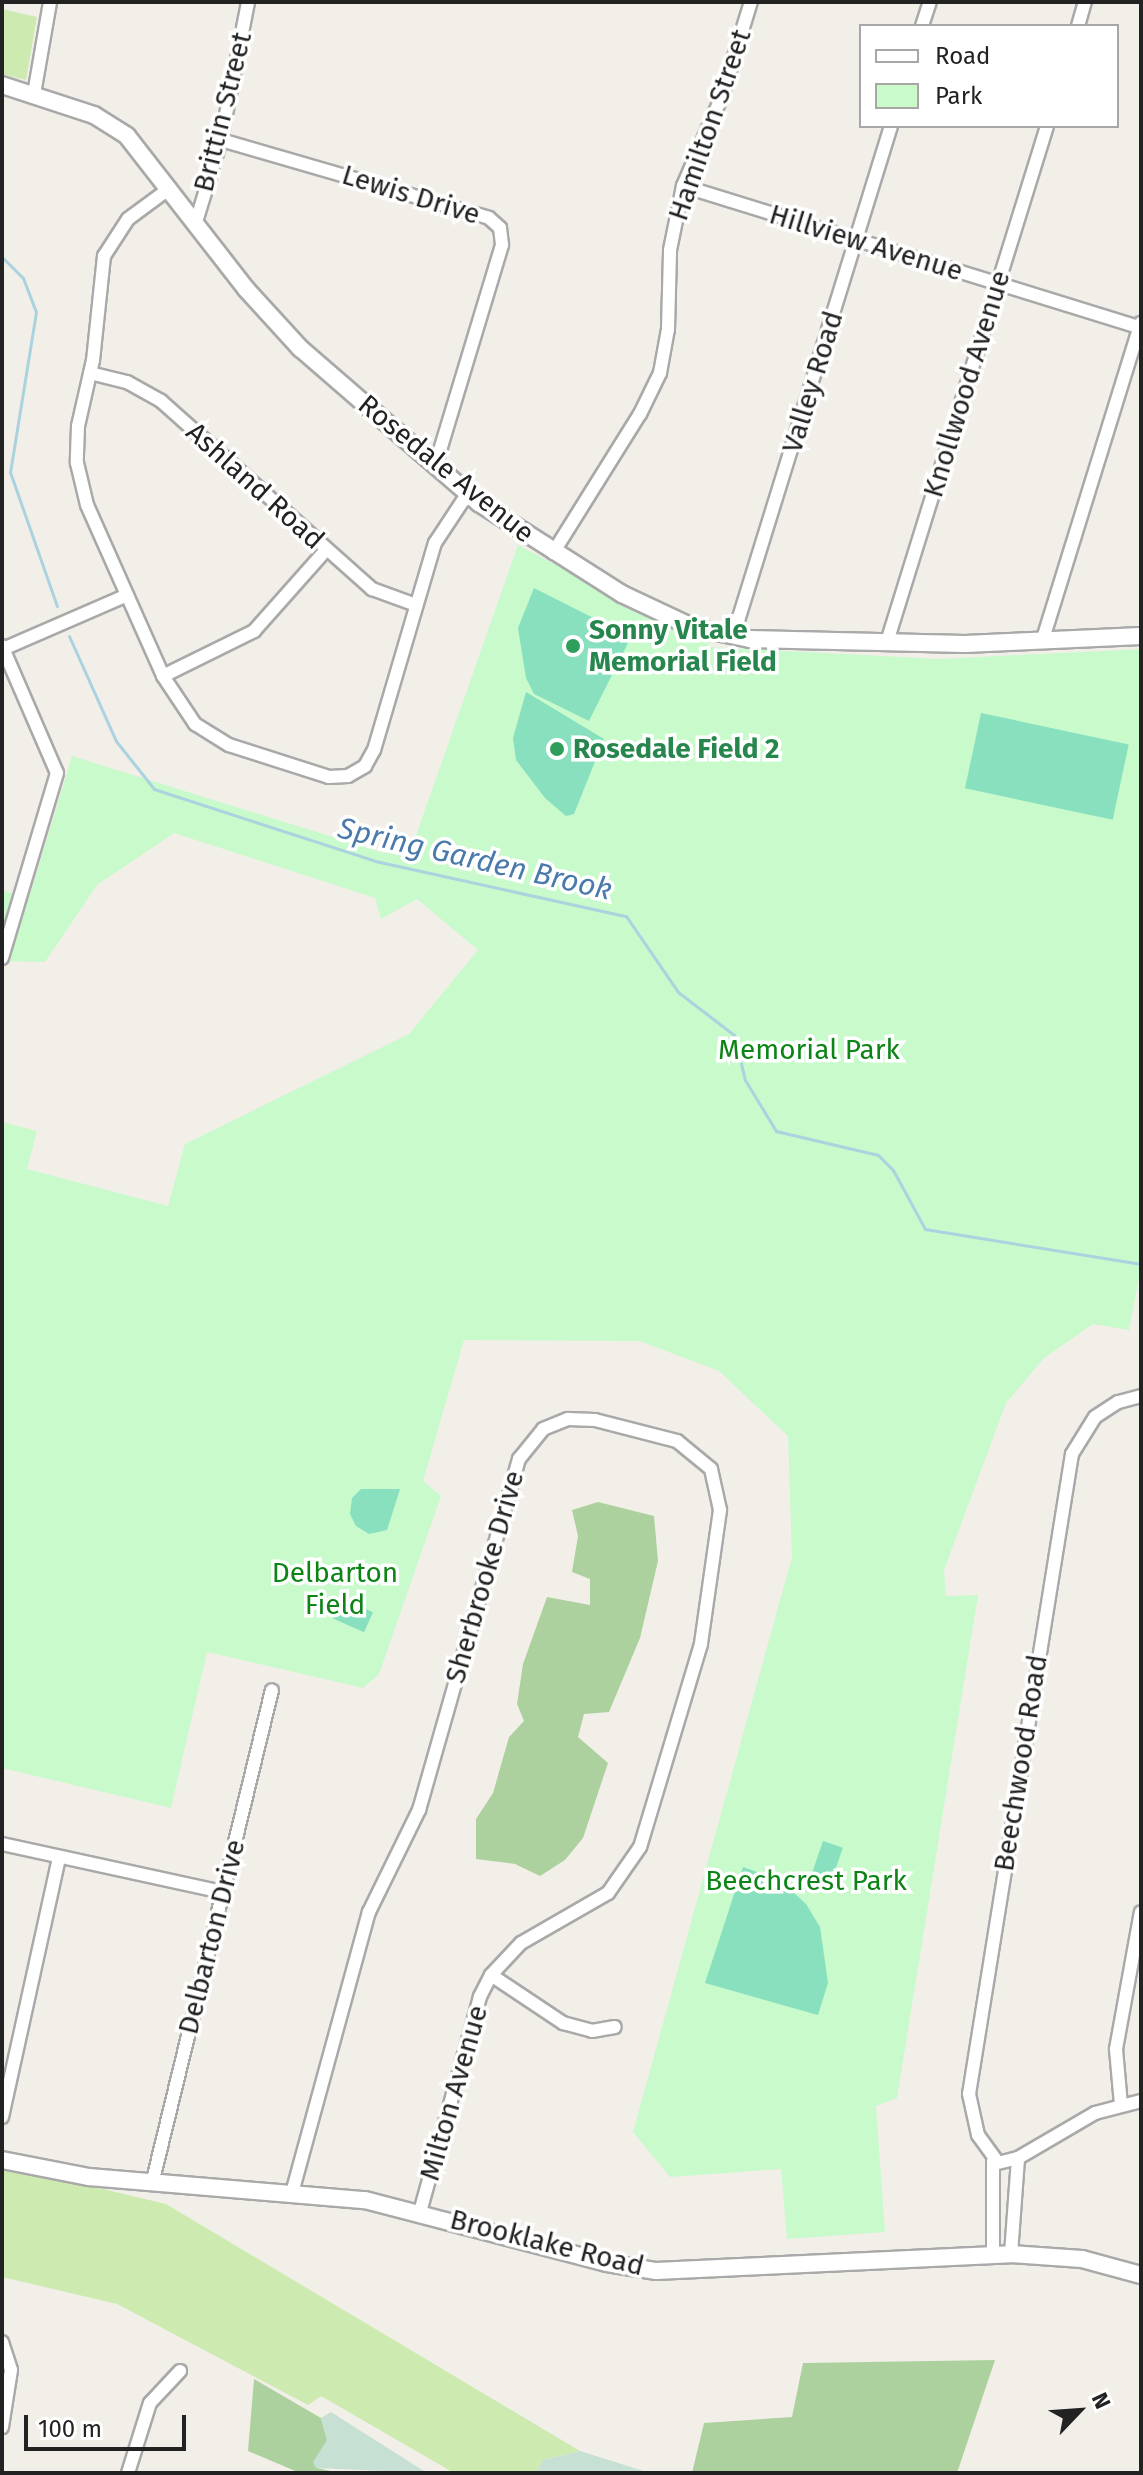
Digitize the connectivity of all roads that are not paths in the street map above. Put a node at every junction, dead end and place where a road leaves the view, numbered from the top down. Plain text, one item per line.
1 (50, 2) edge
2 (248, 2) edge
3 (751, 2) edge
4 (930, 2) edge
5 (1085, 2) edge
6 (923, 24) edge
7 (1079, 24) edge
8 (2, 85) edge
9 (34, 94) junction
10 (890, 128) edge
11 (1046, 128) edge
12 (221, 140) junction
13 (683, 186) junction
14 (170, 188) junction
15 (196, 222) junction
16 (856, 240) junction
17 (998, 283) junction
18 (1141, 326) edge
19 (90, 373) junction
20 (436, 464) junction
21 (468, 493) junction
22 (326, 550) junction
23 (553, 553) junction
24 (127, 595) junction
25 (416, 605) junction
26 (1141, 636) edge
27 (733, 637) junction
28 (887, 642) junction
29 (1042, 642) junction
30 (3, 648) edge
31 (163, 676) junction
32 (2, 958) edge
33 (1141, 1396) edge
34 (272, 1690) dead end
35 (2, 1844) edge
36 (59, 1857) junction
37 (223, 1892) junction
38 (1141, 1912) edge
39 (491, 1975) junction
40 (615, 2027) dead end
41 (1141, 2101) edge
42 (1121, 2105) junction
43 (2, 2117) edge
44 (1018, 2158) junction
45 (2, 2160) edge
46 (993, 2161) junction
47 (152, 2184) junction
48 (292, 2193) junction
49 (420, 2212) junction
50 (993, 2254) junction
51 (1011, 2254) junction
52 (1141, 2275) edge
53 (2, 2342) edge
54 (180, 2371) dead end
55 (2, 2427) edge
56 (128, 2473) edge

1 - 9 street
2 - 12 street, Brittin Street
3 - 13 street, Hamilton Street
4 - 6 street
5 - 7 street
8 - 9 street, Rosedale Avenue
9 - 14 street, Rosedale Avenue
10 - 16 street, Valley Road
11 - 17 street, Knollwood Avenue
12 - 15 street, Brittin Street
12 - 20 street, Lewis Drive
13 - 16 street, Hillview Avenue
13 - 23 street, Hamilton Street
14 - 15 street, Rosedale Avenue
14 - 19 street
15 - 20 street, Rosedale Avenue
16 - 17 street, Hillview Avenue
16 - 27 street, Valley Road
17 - 18 street, Hillview Avenue
17 - 28 street, Knollwood Avenue
18 - 29 street
19 - 22 street, Ashland Road
19 - 24 street
20 - 21 street, Rosedale Avenue
21 - 23 street, Rosedale Avenue
21 - 25 street
22 - 25 street, Ashland Road
22 - 31 street
23 - 27 street, Rosedale Avenue
24 - 30 street
24 - 31 street
25 - 31 street
26 - 29 street, Rosedale Avenue
27 - 28 street, Rosedale Avenue
28 - 29 street, Rosedale Avenue
30 - 32 street
33 - 46 street, Beechwood Road
34 - 37 street, Delbarton Drive
35 - 36 street
36 - 37 street
36 - 43 street
37 - 47 street, Delbarton Drive
38 - 42 street
39 - 40 street
39 - 48 street, Sherbrooke Drive
39 - 49 street, Milton Avenue
41 - 42 street
42 - 44 street
44 - 46 street
44 - 51 street
45 - 47 street, Brooklake Road
46 - 50 street, Beechwood Road
47 - 48 street, Brooklake Road
48 - 49 street, Brooklake Road
49 - 50 street, Brooklake Road
50 - 51 street, Brooklake Road
51 - 52 street, Brooklake Road
53 - 55 street
54 - 56 street

